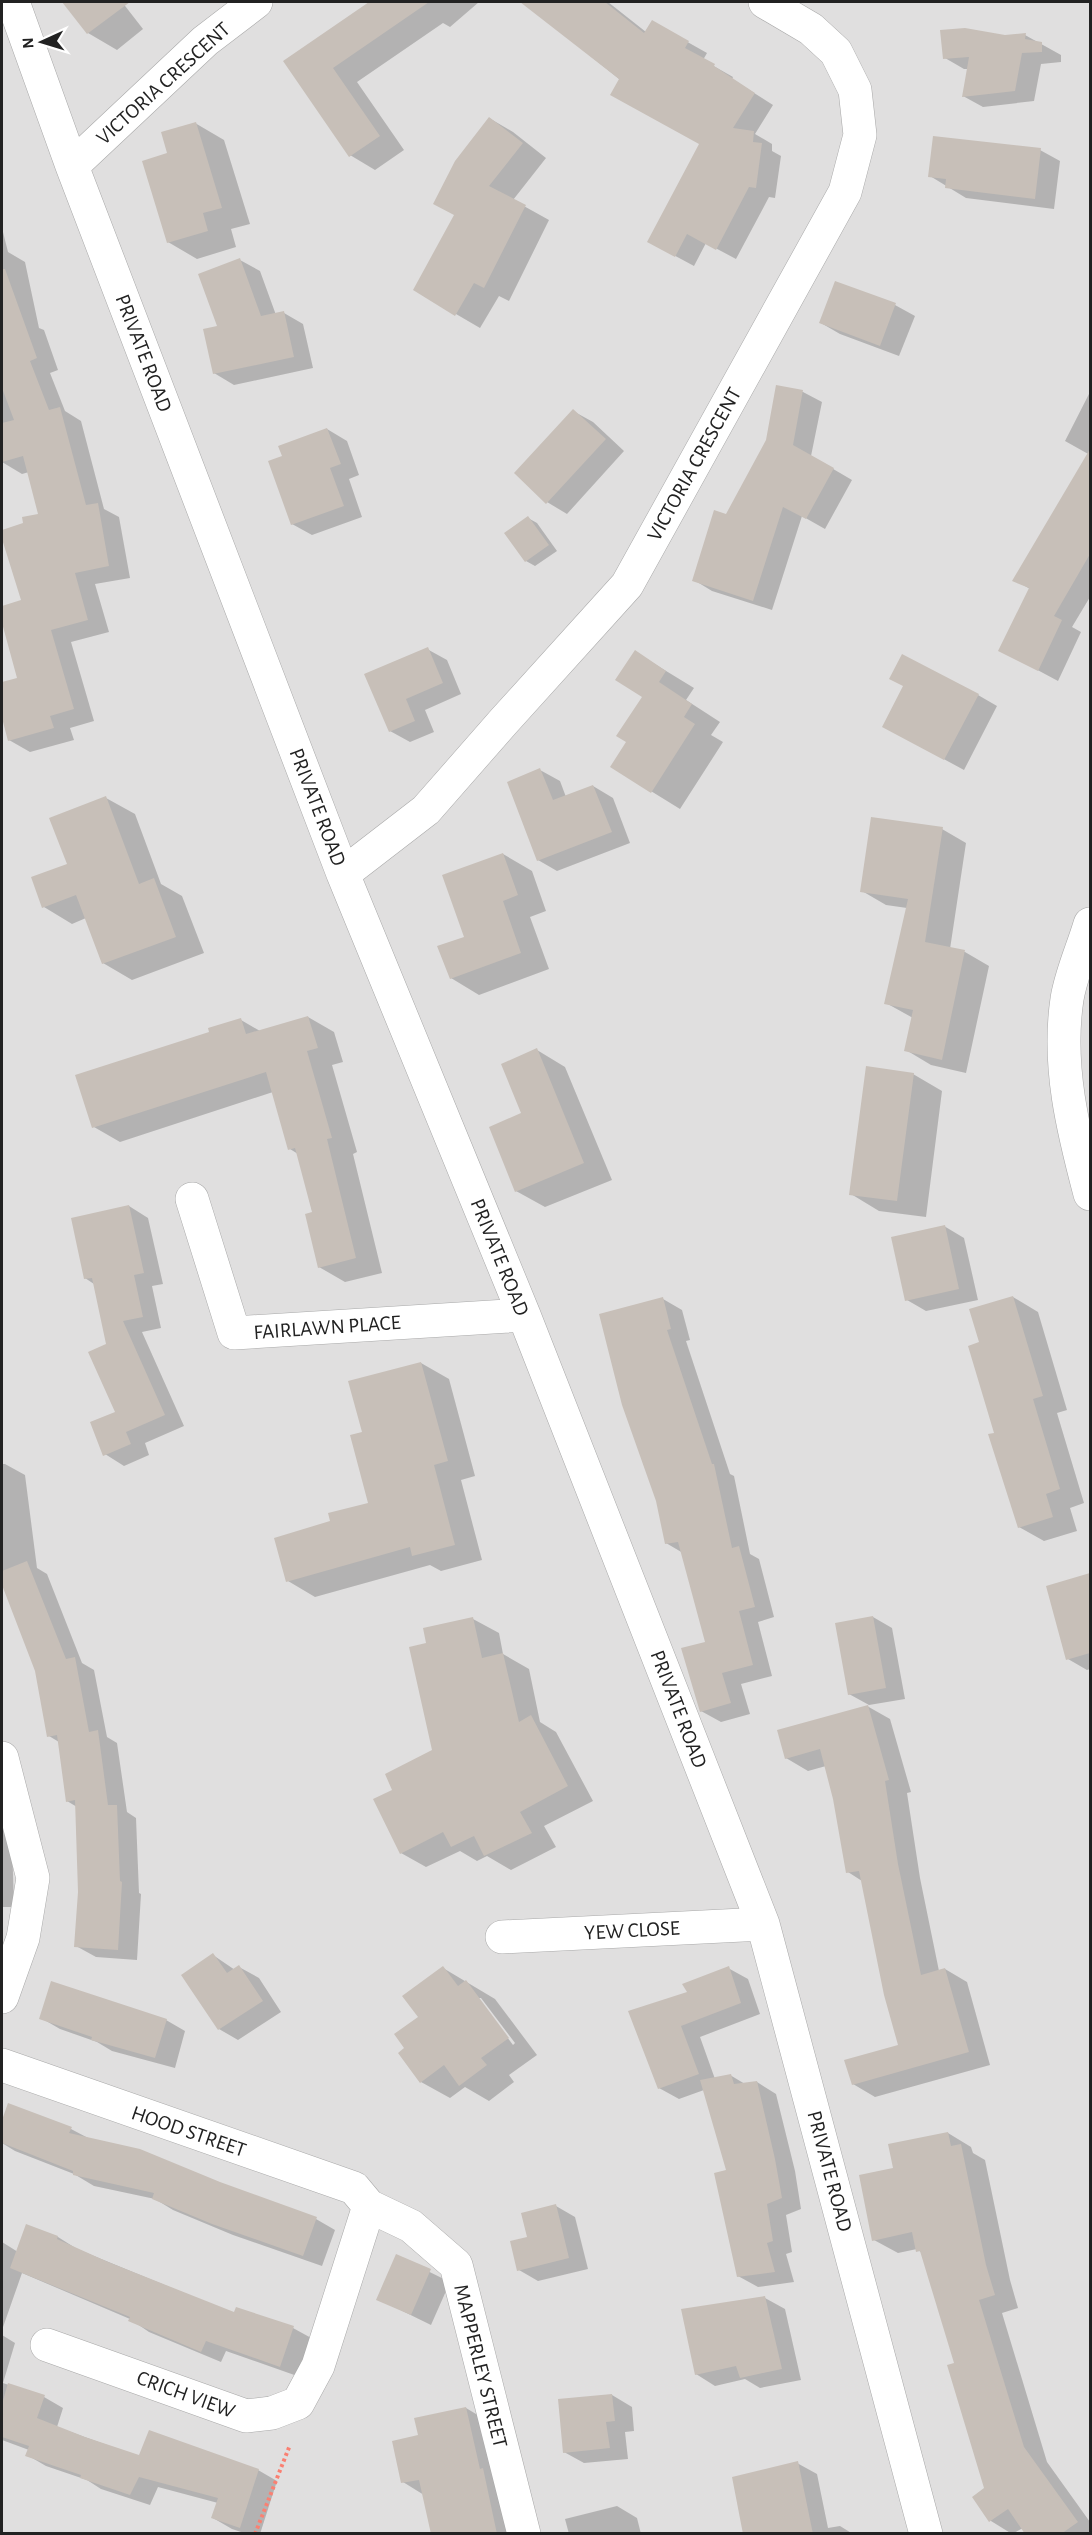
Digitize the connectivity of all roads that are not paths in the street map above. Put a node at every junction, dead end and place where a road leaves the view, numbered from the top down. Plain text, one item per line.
1 (13, 2) edge
2 (255, 2) edge
3 (765, 2) edge
4 (72, 166) junction
5 (343, 874) junction
6 (1090, 924) edge
7 (1090, 1194) edge
8 (192, 1199) dead end
9 (524, 1315) junction
10 (2, 1758) edge
11 (763, 1924) junction
12 (502, 1936) dead end
13 (2, 1997) edge
14 (2, 2066) edge
15 (369, 2206) junction
16 (47, 2345) dead end
17 (524, 2534) edge
18 (926, 2534) edge

1 - 4 street, PRIVATE ROAD
2 - 4 street, VICTORIA CRESCENT
3 - 5 street, VICTORIA CRESCENT
4 - 5 street, PRIVATE ROAD
5 - 9 street, PRIVATE ROAD
6 - 7 street
8 - 9 street, FAIRLAWN PLACE
9 - 11 street, PRIVATE ROAD
10 - 13 street
11 - 12 street, YEW CLOSE
11 - 18 street, PRIVATE ROAD
14 - 15 street, HOOD STREET
15 - 16 street, CRICH VIEW
15 - 17 street, MAPPERLEY STREET

